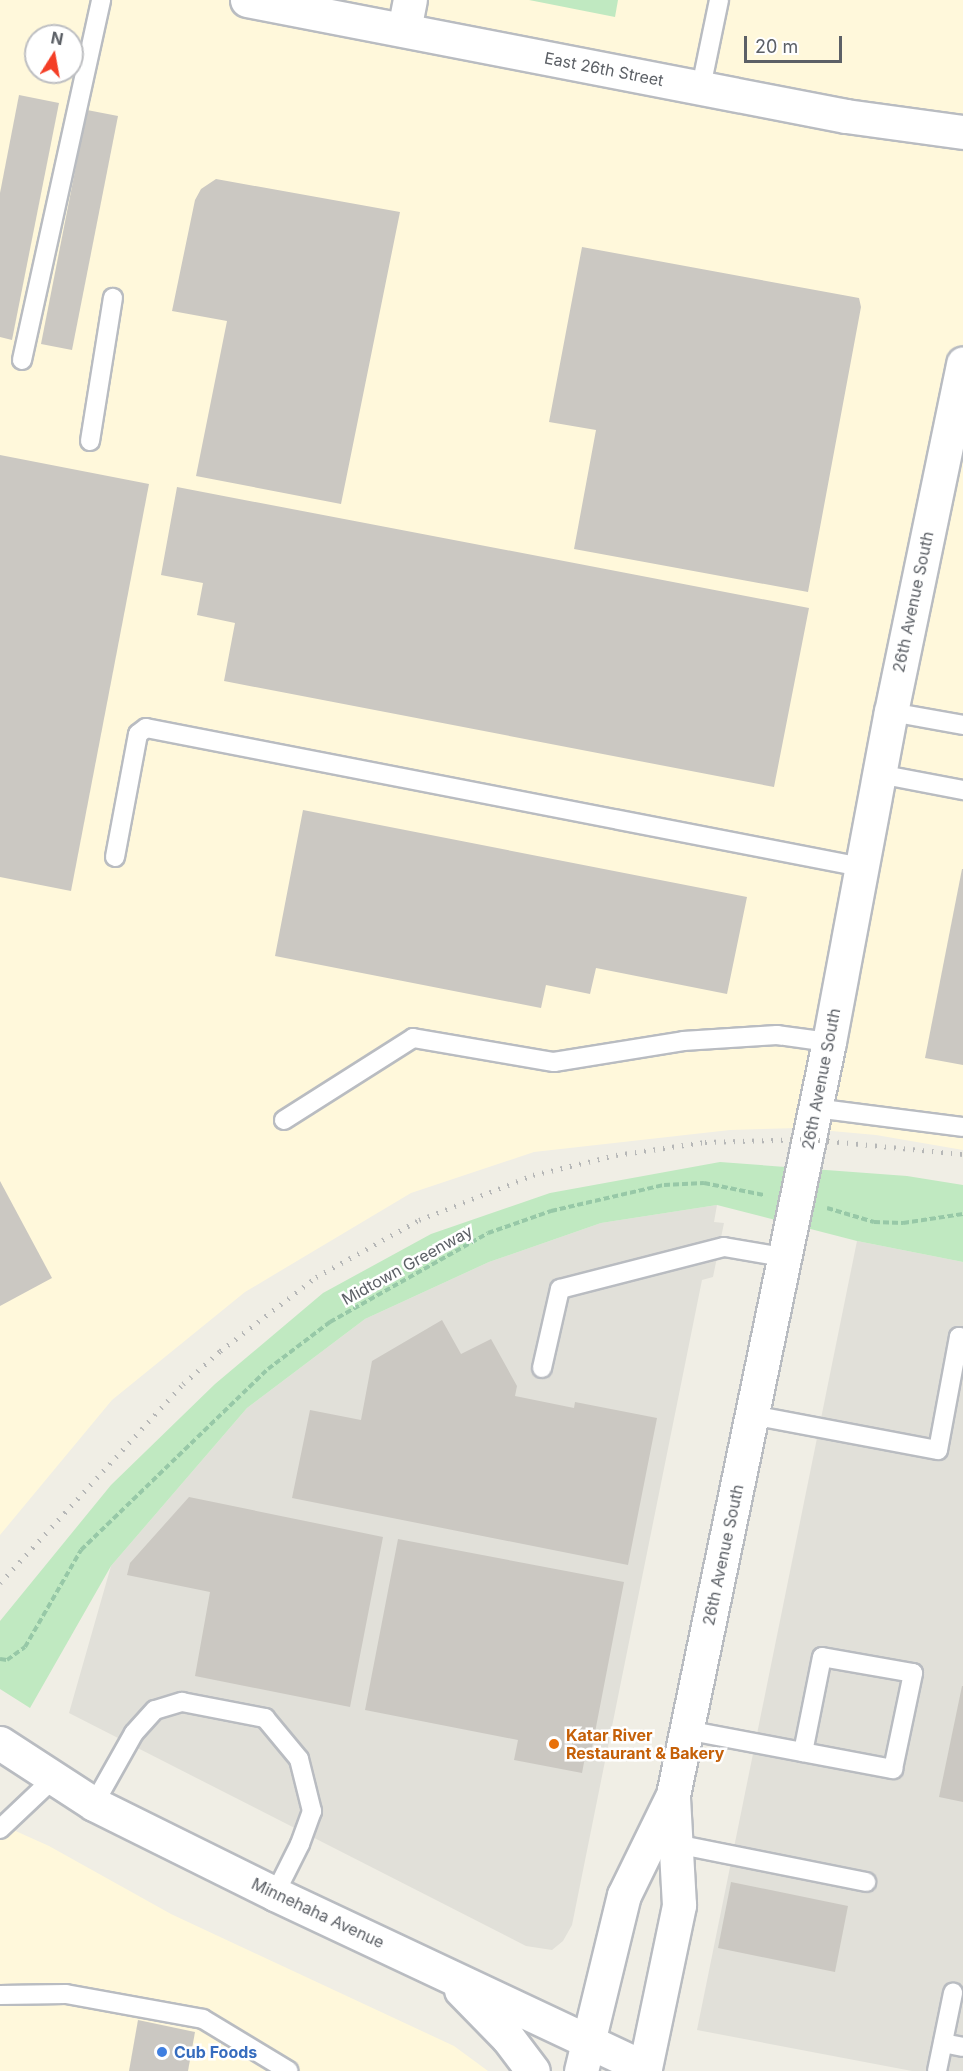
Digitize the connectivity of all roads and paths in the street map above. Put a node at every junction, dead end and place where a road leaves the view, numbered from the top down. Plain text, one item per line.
1 (101, 0) edge
2 (247, 0) edge
3 (719, 0) edge
4 (407, 15) edge
5 (701, 87) junction
6 (963, 132) edge
7 (113, 298) dead end
8 (22, 360) dead end
9 (963, 363) edge
10 (90, 441) dead end
11 (891, 712) junction
12 (963, 725) edge
13 (879, 774) junction
14 (963, 790) edge
15 (115, 857) dead end
16 (861, 867) junction
17 (829, 1042) junction
18 (815, 1108) junction
19 (284, 1120) dead end
20 (963, 1127) edge
21 (795, 1202) junction
22 (963, 1214) edge
23 (783, 1257) junction
24 (963, 1338) edge
25 (542, 1368) dead end
26 (752, 1415) junction
27 (0, 1659) edge
28 (687, 1730) junction
29 (0, 1743) edge
30 (803, 1752) junction
31 (54, 1779) junction
32 (673, 1795) junction
33 (94, 1804) junction
34 (0, 1829) edge
35 (676, 1844) junction
36 (866, 1882) dead end
37 (274, 1894) junction
38 (445, 1973) junction
39 (953, 1993) dead end
40 (0, 1995) edge
41 (942, 2043) junction
42 (963, 2047) edge
43 (584, 2055) edge
44 (647, 2070) edge
45 (288, 2071) edge
46 (532, 2071) edge
47 (937, 2071) edge

1 - 8 lane
2 - 4 street, East 26th Street
3 - 5 lane
4 - 5 street, East 26th Street
5 - 6 street, East 26th Street
7 - 10 lane
9 - 11 street, 26th Avenue South
11 - 12 lane
11 - 13 street, 26th Avenue South
13 - 14 lane
13 - 16 street, 26th Avenue South
15 - 16 lane
16 - 17 street, 26th Avenue South
17 - 18 street, 26th Avenue South
17 - 19 lane
18 - 20 lane
18 - 21 street, 26th Avenue South
21 - 22 path, Midtown Greenway
21 - 23 street, 26th Avenue South
21 - 27 path, Midtown Greenway
23 - 25 lane
23 - 26 street, 26th Avenue South
24 - 26 lane
26 - 28 street, 26th Avenue South
28 - 30 lane
28 - 32 street, 26th Avenue South
29 - 31 street, Minnehaha Avenue
30 - 30 lane
31 - 33 street, Minnehaha Avenue
31 - 34 lane
32 - 35 street, 26th Avenue South
32 - 43 street, 26th Avenue South
33 - 37 street, Minnehaha Avenue
33 - 37 lane
35 - 36 lane
35 - 44 street, 26th Avenue South
37 - 38 street, Minnehaha Avenue
38 - 43 street, Minnehaha Avenue
38 - 46 street
39 - 41 lane
40 - 45 lane
41 - 42 lane
41 - 47 lane
43 - 44 street, Minnehaha Avenue

